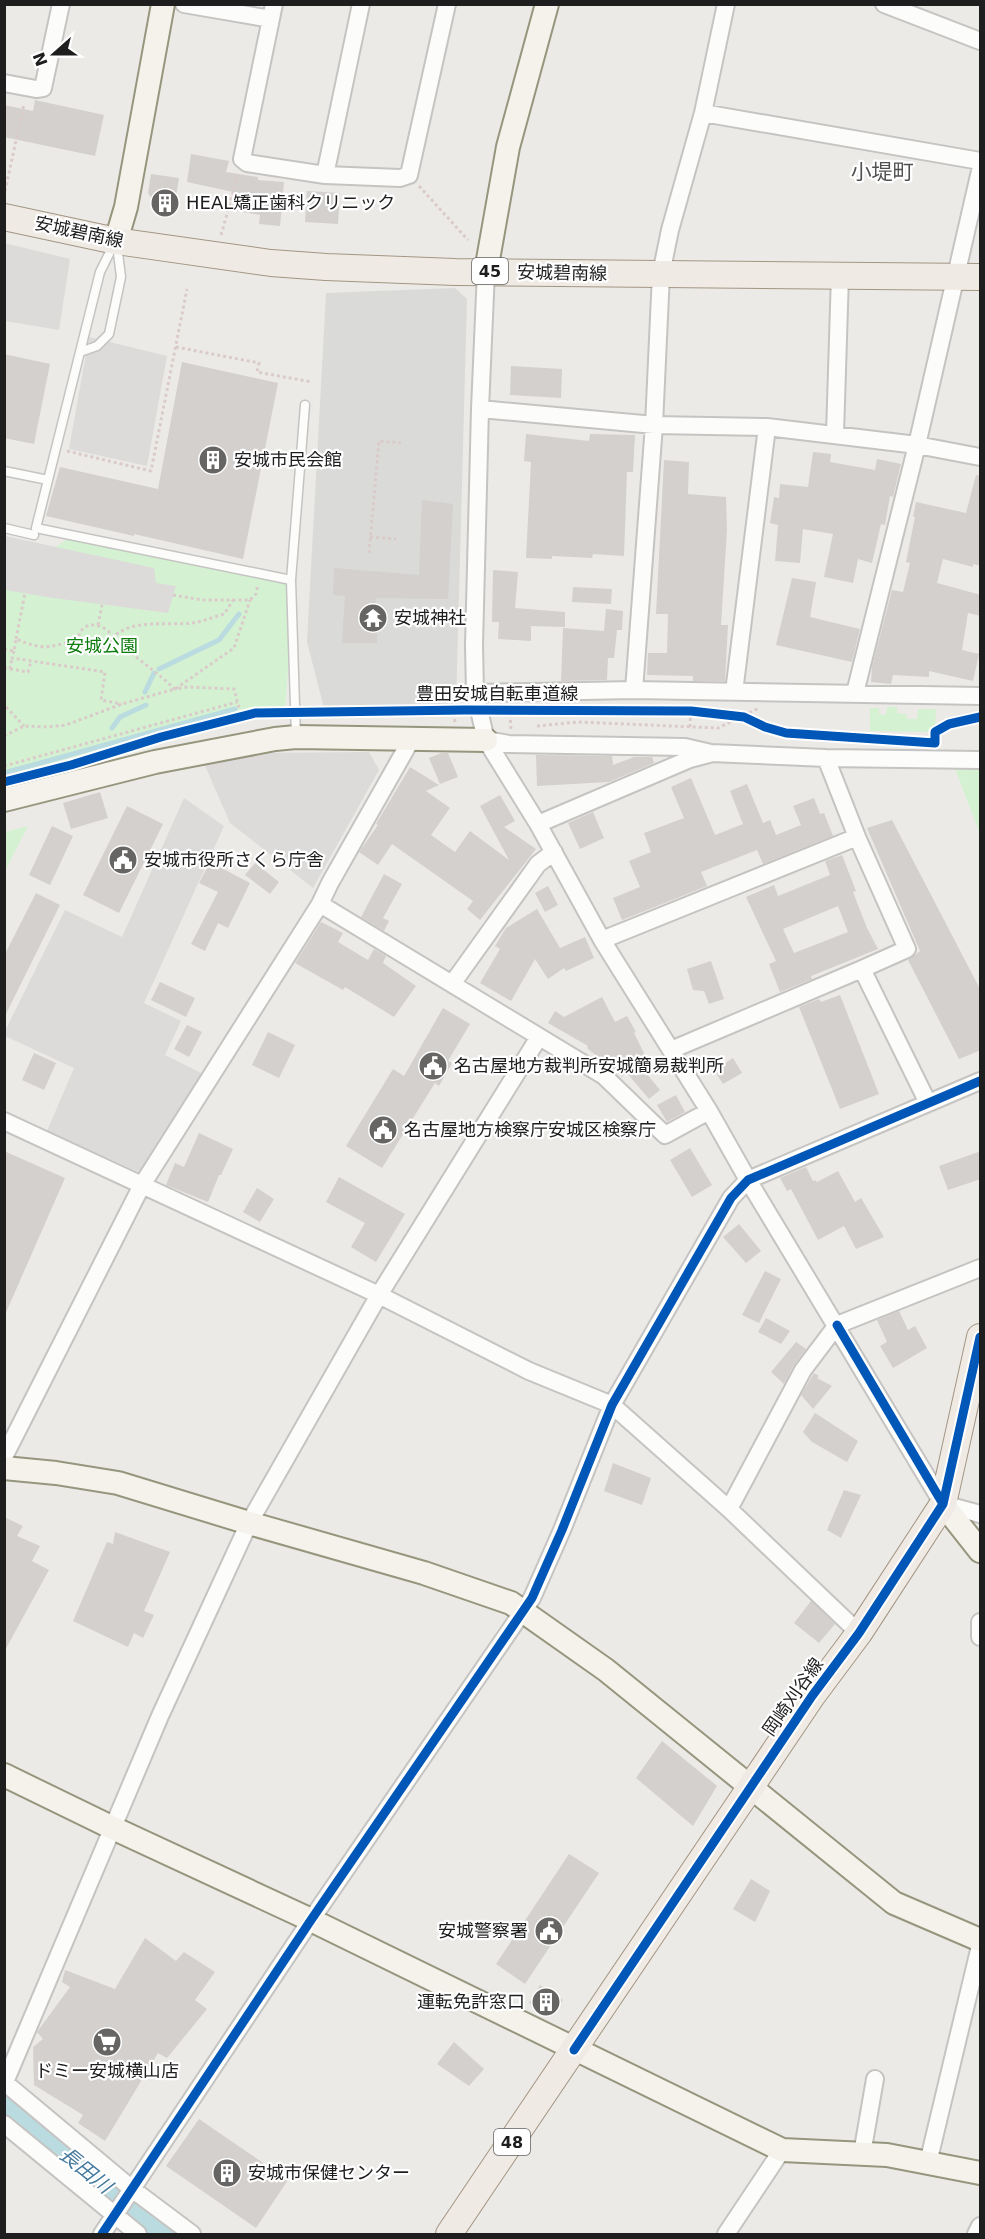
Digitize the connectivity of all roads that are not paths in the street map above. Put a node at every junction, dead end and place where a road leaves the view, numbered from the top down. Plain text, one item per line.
1 (61, 4) edge
2 (163, 4) edge
3 (184, 4) edge
4 (362, 4) edge
5 (447, 4) edge
6 (547, 4) edge
7 (726, 4) edge
8 (884, 4) edge
9 (903, 8) edge
10 (273, 12) edge
11 (981, 40) edge
12 (4, 83) edge
13 (703, 113) junction
14 (981, 160) edge
15 (981, 171) edge
16 (325, 175) junction
17 (4, 217) edge
18 (116, 241) junction
19 (486, 271) junction
20 (661, 274) junction
21 (840, 275) junction
22 (955, 277) junction
23 (981, 278) edge
24 (80, 352) junction
25 (305, 405) dead end
26 (480, 409) junction
27 (654, 425) junction
28 (767, 427) junction
29 (835, 434) junction
30 (917, 445) junction
31 (981, 457) edge
32 (4, 471) edge
33 (48, 480) junction
34 (4, 528) edge
35 (34, 535) junction
36 (291, 580) junction
37 (634, 690) junction
38 (734, 692) junction
39 (855, 693) junction
40 (981, 696) edge
41 (472, 706) junction
42 (485, 735) junction
43 (296, 737) junction
44 (411, 740) junction
45 (711, 753) junction
46 (826, 758) junction
47 (981, 760) edge
48 (4, 800) edge
49 (538, 824) junction
50 (856, 837) junction
51 (554, 852) junction
52 (320, 904) junction
53 (602, 940) junction
54 (862, 969) junction
55 (452, 984) junction
56 (539, 1037) junction
57 (671, 1050) junction
58 (981, 1082) edge
59 (928, 1103) junction
60 (709, 1111) junction
61 (4, 1121) edge
62 (748, 1180) junction
63 (142, 1185) junction
64 (981, 1268) edge
65 (379, 1295) junction
66 (837, 1325) junction
67 (981, 1337) edge
68 (612, 1405) junction
69 (4, 1457) edge
70 (4, 1468) edge
71 (943, 1504) junction
72 (729, 1509) junction
73 (981, 1514) edge
74 (249, 1523) junction
75 (981, 1551) edge
76 (524, 1611) junction
77 (981, 1622) edge
78 (859, 1633) junction
79 (981, 1637) edge
80 (4, 1775) edge
81 (752, 1787) junction
82 (113, 1828) junction
83 (311, 1920) junction
84 (981, 1940) edge
85 (981, 1946) edge
86 (574, 2050) junction
87 (875, 2079) dead end
88 (5, 2082) edge
89 (4, 2124) edge
90 (782, 2150) junction
91 (862, 2154) junction
92 (927, 2163) junction
93 (981, 2173) edge
94 (130, 2193) junction
95 (116, 2213) junction
96 (981, 2226) edge
97 (102, 2235) edge
98 (138, 2235) edge
99 (192, 2235) edge
100 (449, 2235) edge
101 (726, 2235) edge
102 (976, 2235) edge

1 - 12 street
2 - 18 street
3 - 10 street
4 - 16 street
5 - 16 street
6 - 19 street
7 - 13 street
8 - 9 street
9 - 11 street
10 - 16 street
13 - 14 street
13 - 20 street
15 - 22 street
17 - 18 main road, 安城碧南線 / 45
18 - 19 main road, 安城碧南線 / 45
18 - 24 lane
18 - 24 lane
19 - 20 main road, 安城碧南線 / 45
19 - 26 street
20 - 21 main road, 安城碧南線 / 45
20 - 27 street
21 - 22 main road, 安城碧南線 / 45
21 - 29 street
22 - 23 main road, 安城碧南線 / 45
22 - 30 street
24 - 33 lane
25 - 36 lane
26 - 27 street
26 - 41 street
27 - 28 street
27 - 37 street
28 - 29 street
28 - 38 street
29 - 30 street
30 - 31 street
30 - 39 street
32 - 33 lane
33 - 35 lane
34 - 35 lane
35 - 36 lane
36 - 43 lane
37 - 38 street
37 - 41 street
38 - 39 street
39 - 40 street
41 - 42 street
42 - 44 street
42 - 45 street
42 - 49 street
43 - 44 street
43 - 48 street
44 - 52 street
45 - 46 street
45 - 49 street
46 - 47 street
46 - 50 street
49 - 51 street
50 - 53 street
50 - 54 street
51 - 53 street
51 - 55 street
52 - 55 street
52 - 63 street
53 - 57 street
54 - 57 street
54 - 59 street
55 - 56 street
56 - 60 street
56 - 65 street
57 - 60 street
58 - 59 street
59 - 62 street
60 - 62 street
61 - 63 street
62 - 66 street
62 - 68 street
63 - 65 street
63 - 69 street
64 - 66 street
65 - 68 street
65 - 74 street
66 - 71 street
66 - 72 street
67 - 71 main road, 岡崎刈谷線 / 48
68 - 72 street
68 - 76 street
70 - 74 street
71 - 73 street
71 - 75 street
71 - 78 main road, 岡崎刈谷線 / 48
72 - 78 street
74 - 76 street
74 - 82 street
76 - 81 street
76 - 83 street
77 - 79 street
78 - 81 main road, 岡崎刈谷線 / 48
80 - 82 street
81 - 84 street
81 - 86 main road, 岡崎刈谷線 / 48
82 - 83 street
82 - 88 street
83 - 86 street
83 - 94 street
85 - 92 street
86 - 90 street
86 - 100 main road, 岡崎刈谷線 / 48
87 - 91 street
88 - 94 street
89 - 95 street
90 - 91 street
90 - 101 street
91 - 92 street
92 - 93 street
94 - 95 street
94 - 99 street
95 - 97 street
95 - 98 street
96 - 102 street

